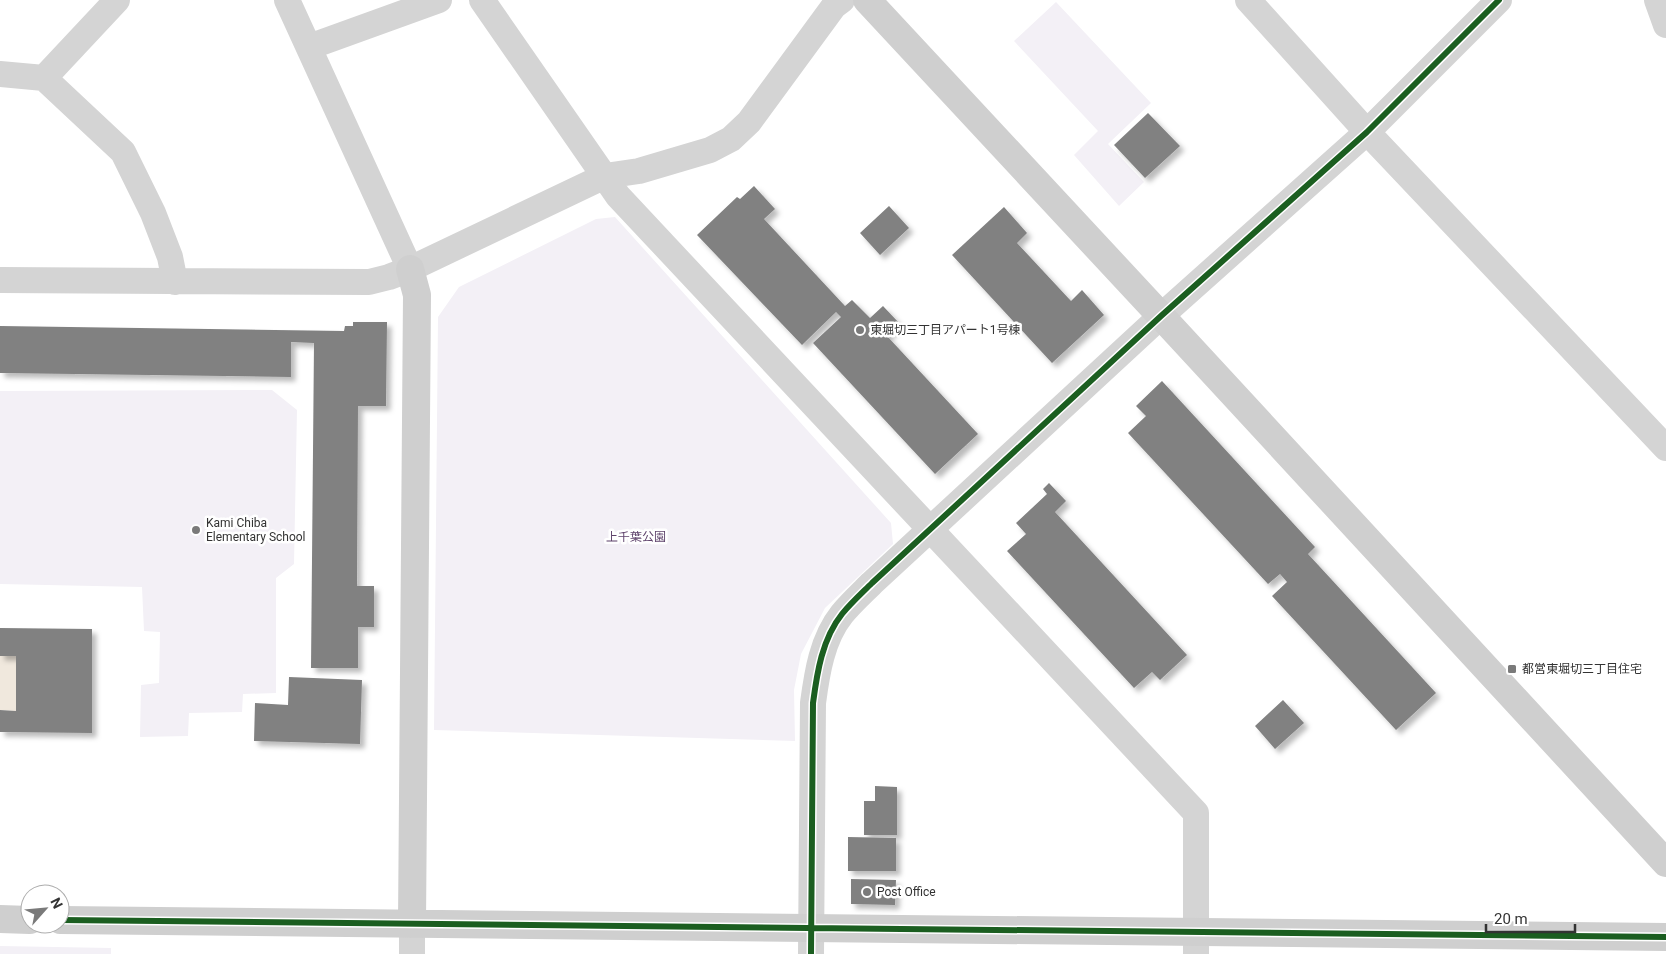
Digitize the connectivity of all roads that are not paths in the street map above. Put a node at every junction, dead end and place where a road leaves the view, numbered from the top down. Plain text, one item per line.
1 (117, 0) edge
2 (287, 0) edge
3 (439, 0) edge
4 (482, 0) edge
5 (842, 0) edge
6 (867, 0) edge
7 (1248, 0) edge
8 (1498, 0) edge
9 (1657, 0) edge
10 (1666, 25) edge
11 (308, 47) junction
12 (0, 74) edge
13 (44, 78) junction
14 (1367, 132) junction
15 (605, 176) junction
16 (410, 269) junction
17 (0, 280) edge
18 (175, 282) junction
19 (1161, 316) junction
20 (1666, 448) edge
21 (930, 530) junction
22 (1666, 863) edge
23 (0, 919) edge
24 (20, 920) edge
25 (70, 920) edge
26 (412, 924) junction
27 (1666, 938) edge
28 (811, 941) edge
29 (1196, 943) edge
30 (412, 954) edge

1 - 13 street
2 - 11 street
3 - 11 street
4 - 15 street
5 - 15 street
6 - 19 street
7 - 14 street
8 - 14 street
9 - 10 street
11 - 16 street
12 - 13 street
13 - 18 street
14 - 19 street
14 - 20 street
15 - 16 street
15 - 21 street
16 - 18 street
16 - 26 street
17 - 18 street
19 - 21 street
19 - 22 street
21 - 28 street
21 - 29 street
23 - 24 street
25 - 26 street
26 - 28 street
26 - 30 street
27 - 29 street
28 - 29 street

